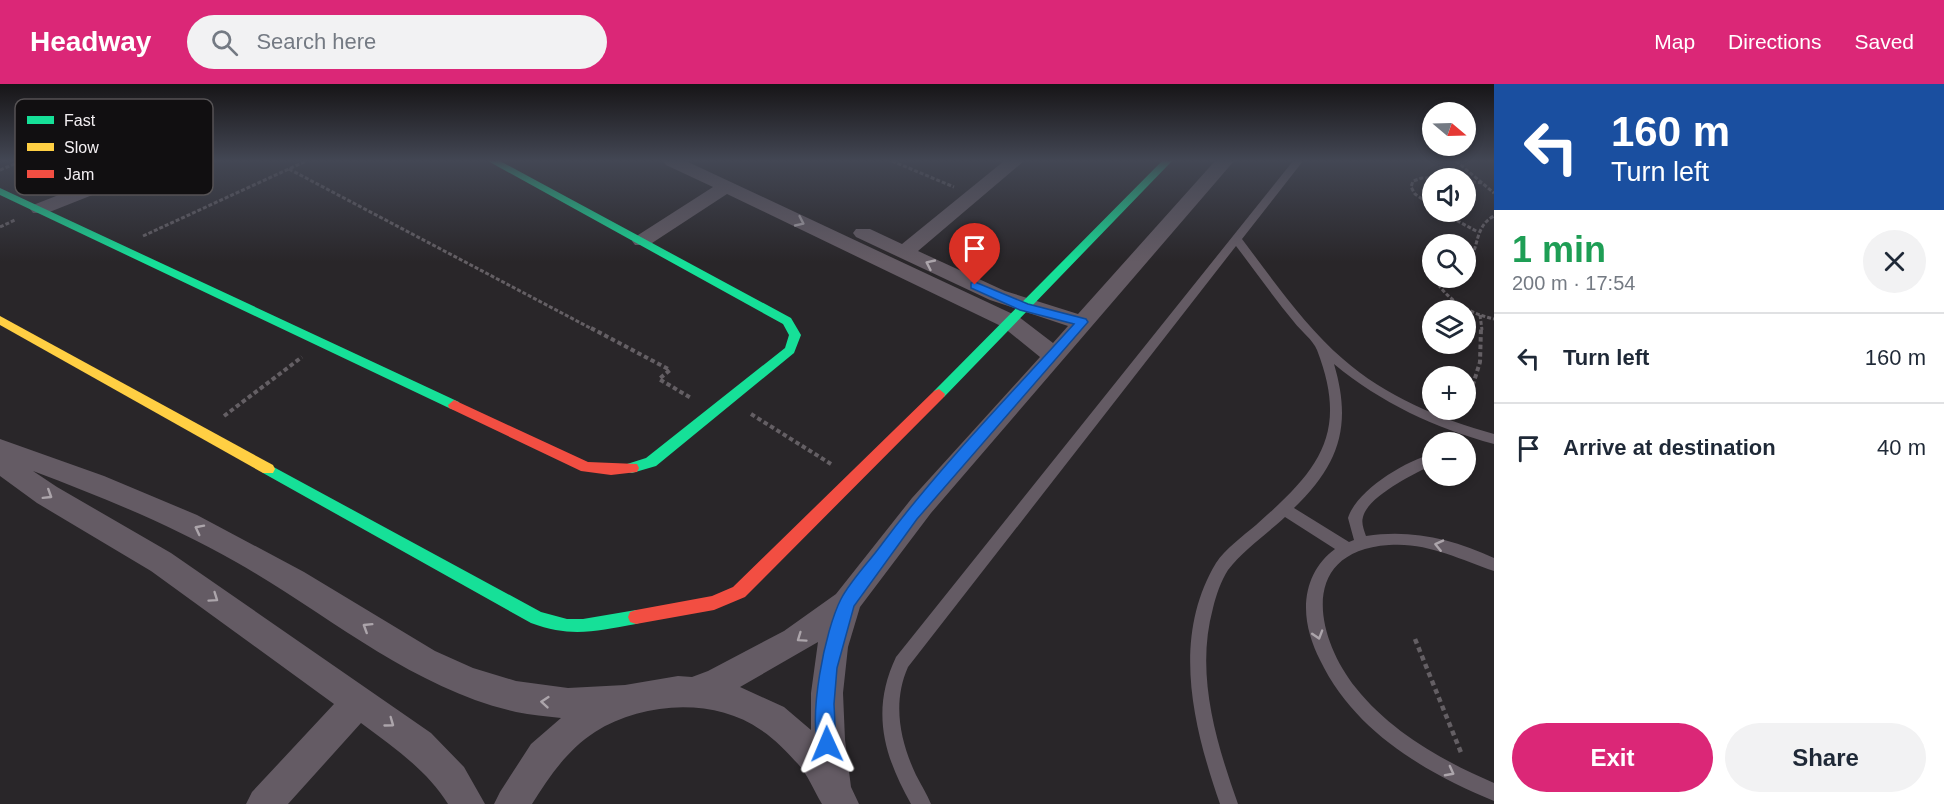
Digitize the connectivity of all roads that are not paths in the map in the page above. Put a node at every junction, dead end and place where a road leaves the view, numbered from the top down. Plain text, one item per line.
1 (8, 195) edge
2 (76, 195) edge
3 (556, 195) edge
4 (714, 195) edge
5 (743, 195) edge
6 (781, 195) edge
7 (976, 195) edge
8 (1134, 195) edge
9 (1195, 195) edge
10 (1271, 195) edge
11 (40, 209) junction
12 (1236, 239) junction
13 (642, 241) junction
14 (905, 252) junction
15 (1017, 315) junction
16 (0, 320) edge
17 (1082, 322) junction
18 (1322, 346) junction
19 (1053, 356) junction
20 (1479, 435) junction
21 (1476, 436) edge
22 (1494, 439) edge
23 (0, 449) edge
24 (0, 462) edge
25 (1422, 464) edge
26 (1282, 508) junction
27 (1362, 542) junction
28 (1346, 548) junction
29 (1494, 565) edge
30 (848, 603) junction
31 (699, 690) junction
32 (624, 700) junction
33 (359, 701) junction
34 (1494, 792) edge
35 (838, 795) edge
36 (264, 804) edge
37 (467, 804) edge
38 (512, 804) edge
39 (922, 804) edge
40 (1229, 804) edge

1 - 11 street
2 - 11 street
3 - 13 street
4 - 13 street
5 -> 15 street
6 - 14 street
7 - 14 street
8 - 15 street
9 - 17 street
10 - 12 lane
11 - 13 street
12 - 18 lane
12 - 39 lane
15 -> 14 street
15 - 16 street
15 - 17 street
15 - 19 street
17 - 19 street
18 - 20 lane
18 - 26 lane
19 - 30 street
20 - 21 lane
20 - 22 lane
32 -> 23 street
24 -> 33 street
25 - 27 lane
26 - 28 lane
26 - 40 lane
27 - 28 lane
29 -> 27 lane
28 -> 34 lane
30 -> 31 street
30 - 35 street
31 - 32 street
31 - 35 street
32 - 38 street
33 - 36 street
33 -> 37 street

